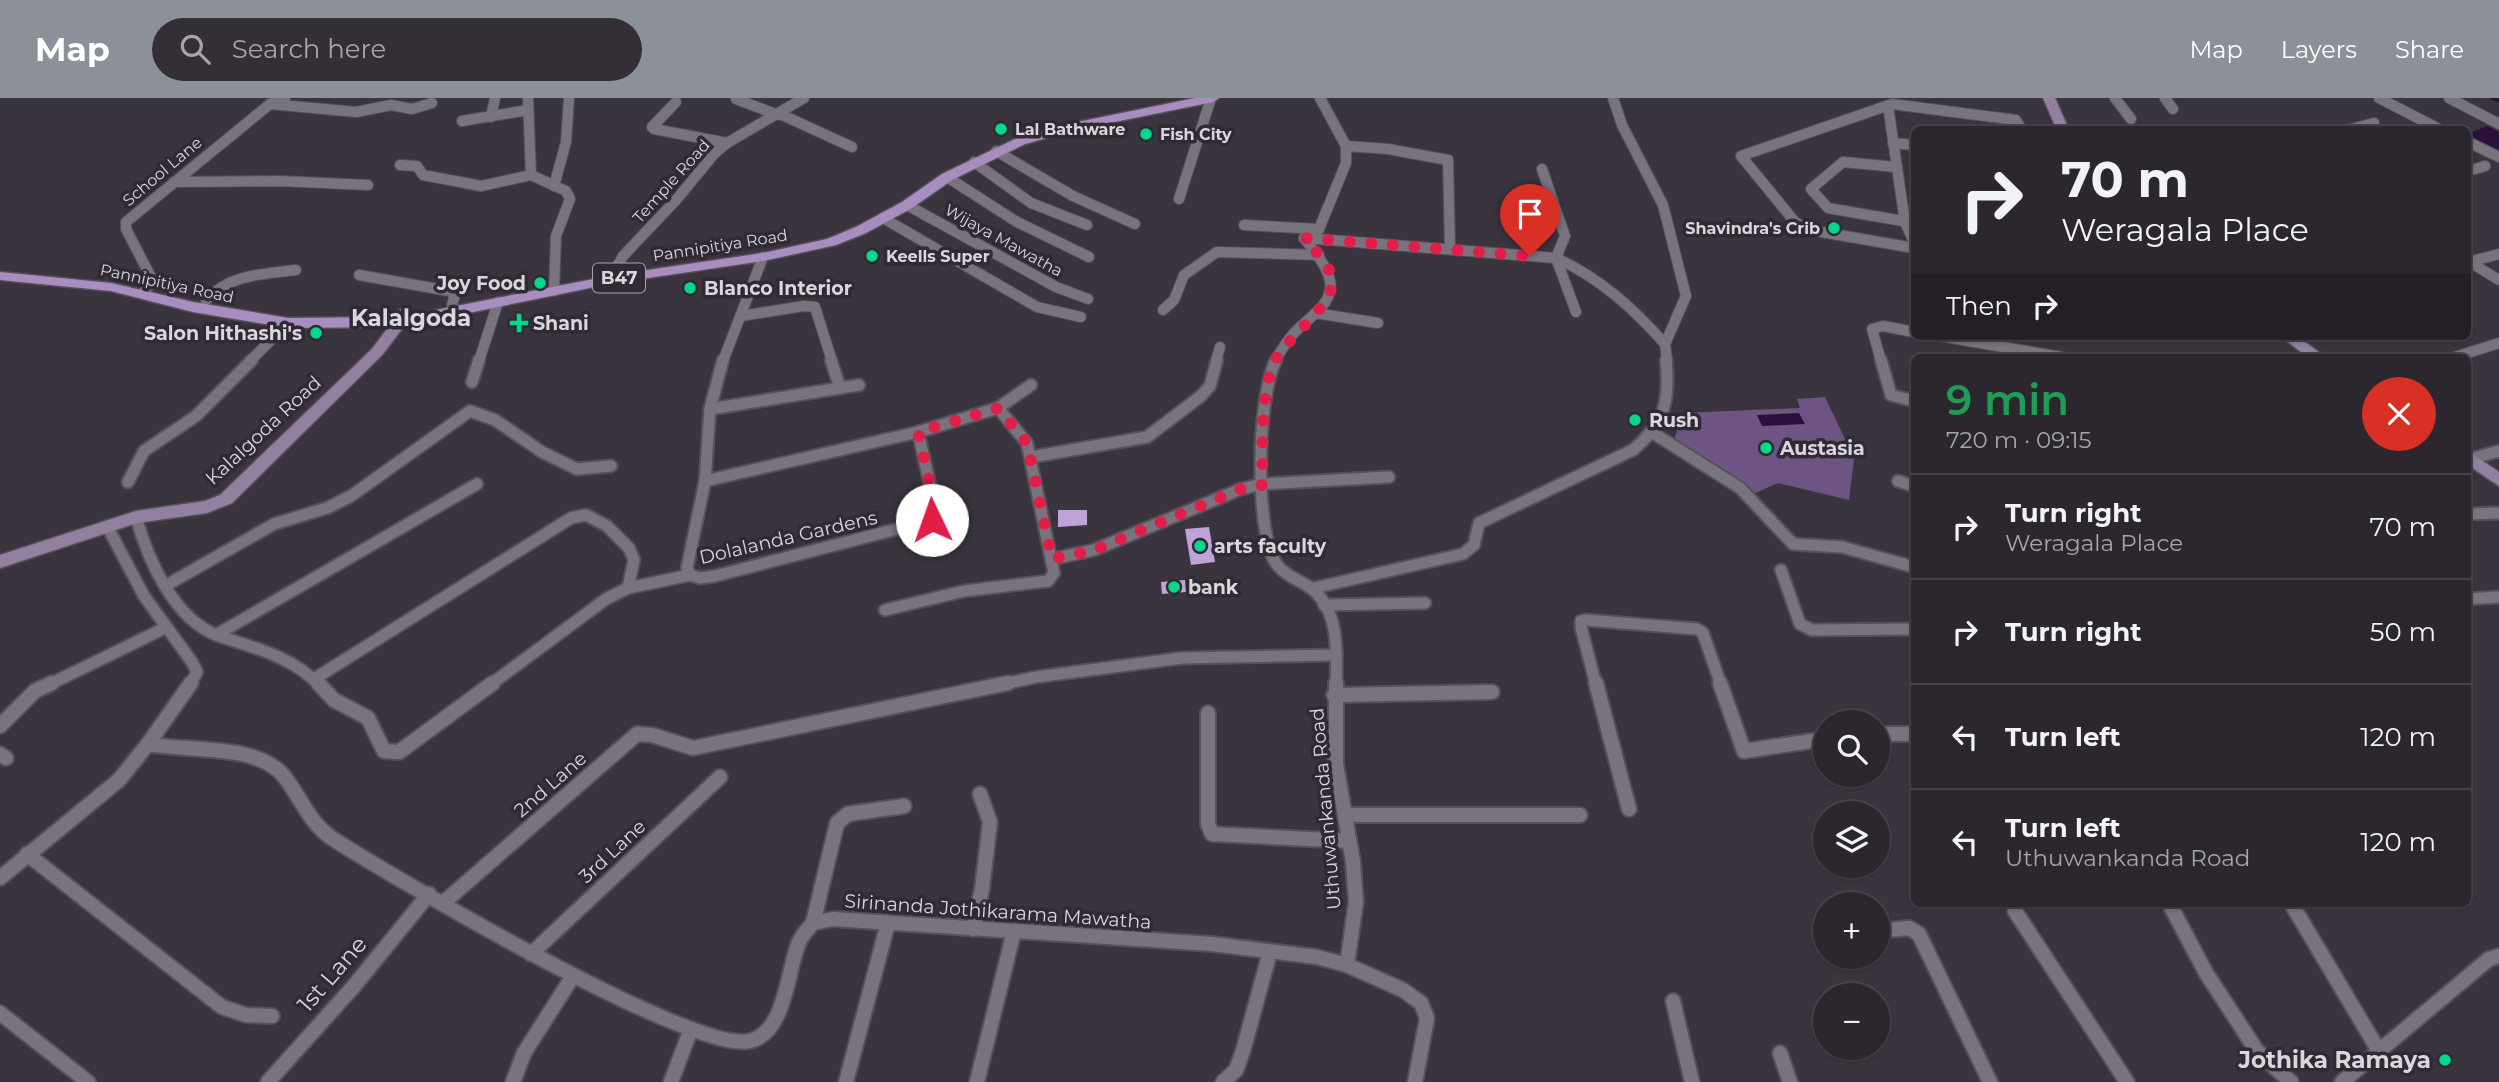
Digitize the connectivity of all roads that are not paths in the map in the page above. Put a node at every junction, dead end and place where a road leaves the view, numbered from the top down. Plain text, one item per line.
1 (285, 98) edge
2 (495, 98) edge
3 (528, 98) edge
4 (569, 98) edge
5 (801, 98) edge
6 (1189, 98) edge
7 (1212, 98) edge
8 (1320, 98) edge
9 (1613, 98) edge
10 (2049, 98) edge
11 (2115, 98) edge
12 (2165, 98) edge
13 (2379, 98) edge
14 (2449, 98) edge
15 (736, 99) edge
16 (676, 102) dead end
17 (432, 103) dead end
18 (270, 104) junction
19 (1888, 106) junction
20 (2173, 109) dead end
21 (528, 110) junction
22 (779, 115) junction
23 (491, 117) junction
24 (2131, 120) dead end
25 (462, 121) dead end
26 (2374, 122) dead end
27 (2499, 124) edge
28 (2020, 126) edge
29 (2061, 126) edge
30 (2361, 126) edge
31 (2433, 126) edge
32 (727, 143) junction
33 (1893, 143) junction
34 (2471, 143) edge
35 (1911, 145) edge
36 (1346, 146) junction
37 (852, 147) dead end
38 (996, 151) junction
39 (2499, 157) edge
40 (974, 162) junction
41 (400, 165) dead end
42 (2485, 166) dead end
43 (1896, 167) junction
44 (1542, 169) dead end
45 (2471, 170) edge
46 (531, 175) junction
47 (947, 177) junction
48 (174, 182) junction
49 (368, 185) dead end
50 (554, 186) junction
51 (1179, 199) dead end
52 (907, 205) junction
53 (883, 218) junction
54 (1910, 222) edge
55 (1135, 223) dead end
56 (1087, 225) dead end
57 (1244, 225) dead end
58 (1318, 229) junction
59 (1304, 238) junction
60 (1911, 247) edge
61 (1451, 248) junction
62 (2499, 254) edge
63 (1319, 255) junction
64 (763, 257) junction
65 (1089, 257) dead end
66 (1556, 258) junction
67 (2471, 260) edge
68 (2471, 263) edge
69 (0, 267) edge
70 (296, 270) dead end
71 (359, 275) dead end
72 (614, 275) junction
73 (0, 276) edge
74 (2499, 280) edge
75 (554, 288) junction
76 (147, 290) junction
77 (1088, 299) dead end
78 (206, 300) junction
79 (498, 302) junction
80 (452, 305) junction
81 (1163, 310) dead end
82 (1576, 312) dead end
83 (1315, 313) junction
84 (741, 316) junction
85 (1081, 317) dead end
86 (401, 318) junction
87 (288, 323) junction
88 (1378, 323) dead end
89 (1911, 331) edge
90 (1963, 340) edge
91 (2293, 340) edge
92 (1665, 344) junction
93 (2499, 344) edge
94 (1220, 347) dead end
95 (2044, 354) edge
96 (2314, 354) edge
97 (2465, 354) edge
98 (472, 382) dead end
99 (859, 385) dead end
100 (1031, 385) dead end
101 (840, 388) junction
102 (1911, 400) edge
103 (998, 408) junction
104 (710, 409) junction
105 (918, 432) junction
106 (1653, 433) junction
107 (2499, 450) edge
108 (1031, 457) junction
109 (2471, 457) edge
110 (2471, 459) edge
111 (611, 466) dead end
112 (1389, 477) dead end
113 (2499, 480) edge
114 (705, 481) junction
115 (1898, 481) dead end
116 (128, 482) dead end
117 (477, 484) dead end
118 (1262, 485) junction
119 (1911, 485) edge
120 (2499, 513) edge
121 (2471, 514) edge
122 (136, 517) junction
123 (107, 526) junction
124 (1052, 559) junction
125 (0, 562) edge
126 (1911, 566) edge
127 (1781, 570) dead end
128 (691, 575) junction
129 (165, 586) junction
130 (628, 588) junction
131 (1314, 588) junction
132 (2499, 597) edge
133 (2471, 599) edge
134 (1425, 603) dead end
135 (1324, 605) junction
136 (885, 610) dead end
137 (165, 628) junction
138 (1911, 629) edge
139 (216, 635) junction
140 (1336, 655) junction
141 (314, 678) junction
142 (1492, 692) dead end
143 (1334, 695) junction
144 (1208, 713) dead end
145 (0, 726) edge
146 (1890, 734) edge
147 (1911, 734) edge
148 (1813, 741) edge
149 (148, 744) junction
150 (720, 777) dead end
151 (981, 794) dead end
152 (904, 806) dead end
153 (1629, 809) dead end
154 (1345, 815) junction
155 (1580, 815) dead end
156 (1348, 841) junction
157 (27, 855) junction
158 (0, 878) edge
159 (436, 899) junction
160 (2171, 907) edge
161 (2293, 907) edge
162 (2015, 911) dead end
163 (813, 923) junction
164 (888, 923) junction
165 (974, 929) junction
166 (1890, 930) edge
167 (1014, 931) junction
168 (1270, 952) junction
169 (531, 954) junction
170 (2499, 956) edge
171 (1347, 965) junction
172 (573, 976) junction
173 (1673, 1001) dead end
174 (0, 1013) edge
175 (272, 1016) dead end
176 (691, 1029) junction
177 (2379, 1051) junction
178 (1780, 1053) dead end
179 (88, 1082) edge
180 (268, 1082) edge
181 (513, 1082) edge
182 (671, 1082) edge
183 (846, 1082) edge
184 (977, 1082) edge
185 (1223, 1082) edge
186 (1415, 1082) edge
187 (1692, 1082) edge
188 (1790, 1082) edge
189 (1990, 1082) edge
190 (2127, 1082) edge
191 (2291, 1082) edge
192 (2342, 1082) edge

1 - 18 street, School Lane
2 - 23 street
3 - 21 street
4 - 50 street
5 - 22 street, Temple Road
6 - 72 main road, Pannipitiya Road / B47
7 - 38 main road, Pannipitiya Road / B47
7 - 51 street
8 - 36 street
9 - 92 street
10 - 29 street
11 - 24 street
12 - 20 street
13 - 31 street
14 - 27 street
15 - 22 street
16 - 32 street
17 - 18 street
18 - 48 street, School Lane
19 - 28 street
19 - 33 street
19 - 60 street
21 - 23 street
21 - 46 street
22 - 32 street, Temple Road
22 - 37 street
23 - 25 street
26 - 30 street
32 - 72 street, Temple Road
33 - 35 street
33 - 43 street
34 - 39 street
36 - 58 street
36 - 61 street
38 - 40 main road, Pannipitiya Road / B47
38 - 55 street
40 - 47 main road, Pannipitiya Road / B47
40 - 56 street
41 - 46 street
42 - 45 street
43 - 54 street
43 - 54 street
44 - 66 street
46 - 50 street
47 - 52 main road, Pannipitiya Road / B47
47 - 65 street
48 - 49 street
48 - 76 street, School Lane
50 - 75 street
52 - 53 main road, Pannipitiya Road / B47
52 - 77 street, Wijaya Mawatha
53 - 64 main road, Pannipitiya Road / B47
53 - 85 street
57 - 58 street
58 - 59 street
59 - 61 street
59 - 63 street, Uthuwankanda Road
61 - 66 street
62 - 67 street
63 - 81 street
63 - 83 street, Uthuwankanda Road
64 - 72 main road, Pannipitiya Road / B47
64 - 84 street, Dolalanda Gardens
66 - 82 street
66 - 92 street
68 - 74 street
69 - 76 main road, Pannipitiya Road / B47
70 - 78 street
71 - 80 street
72 - 75 main road, Pannipitiya Road / B47
73 - 76 main road, Pannipitiya Road / B47
75 - 79 main road, Pannipitiya Road / B47
75 - 80 main road, Pannipitiya Road / B47
76 - 78 main road, Pannipitiya Road / B47
76 - 87 main road, Pannipitiya Road / B47
78 - 86 main road, Pannipitiya Road / B47
79 - 86 main road, Pannipitiya Road / B47
79 - 98 street
80 - 86 main road, Pannipitiya Road / B47
83 - 88 street
83 - 118 street, Uthuwankanda Road
84 - 101 street
84 - 104 street, Dolalanda Gardens
86 - 87 main road, Pannipitiya Road / B47
86 - 122 street, Kalalgoda Road
87 - 116 street
89 - 102 street
90 - 95 street
91 - 96 street
92 - 106 street
93 - 97 street
94 - 108 street
99 - 101 street
100 - 103 street
101 - 104 street
103 - 105 street
103 - 108 street
104 - 114 street, Dolalanda Gardens
105 - 114 street
105 - 128 street, Dolalanda Gardens
106 - 126 street
106 - 131 street
107 - 109 street
108 - 124 street
110 - 113 street
111 - 129 street
112 - 118 street
114 - 128 street, Dolalanda Gardens
115 - 119 street
117 - 139 street
118 - 124 street
118 - 131 street, Uthuwankanda Road
120 - 121 street
122 - 123 street, Kalalgoda Road
122 - 129 street
123 - 125 street, Kalalgoda Road
123 - 137 street
124 - 136 street
127 - 138 street
128 - 130 street
129 - 139 street
130 - 141 street
130 - 141 street
131 - 135 street, Uthuwankanda Road
132 - 133 street
134 - 135 street
135 - 140 street, Uthuwankanda Road
137 - 145 street
137 - 149 street
139 - 141 street
140 - 143 street, Uthuwankanda Road
140 - 159 street, 2nd Lane
142 - 143 street
143 - 154 street, Uthuwankanda Road
144 - 156 street
146 - 147 street
148 - 153 street
149 - 157 street
149 - 159 street
150 - 169 street, 3rd Lane
151 - 165 street
152 - 163 street
154 - 155 street
154 - 156 street, Uthuwankanda Road
156 - 171 street, Uthuwankanda Road
157 - 158 street
157 - 175 street
159 - 169 street
159 - 180 street, 1st Lane
160 - 191 street
161 - 177 street
162 - 190 street
163 - 164 street, Sirinanda Jothikarama Mawatha
163 - 176 street
164 - 165 street, Sirinanda Jothikarama Mawatha
164 - 183 street
165 - 167 street, Sirinanda Jothikarama Mawatha
166 - 189 street
167 - 168 street, Sirinanda Jothikarama Mawatha
167 - 184 street
168 - 171 street, Sirinanda Jothikarama Mawatha
168 - 185 street
169 - 172 street
170 - 177 street
171 - 186 street
172 - 176 street
172 - 181 street
173 - 187 street
174 - 179 street
176 - 182 street
177 - 192 street
178 - 188 street

